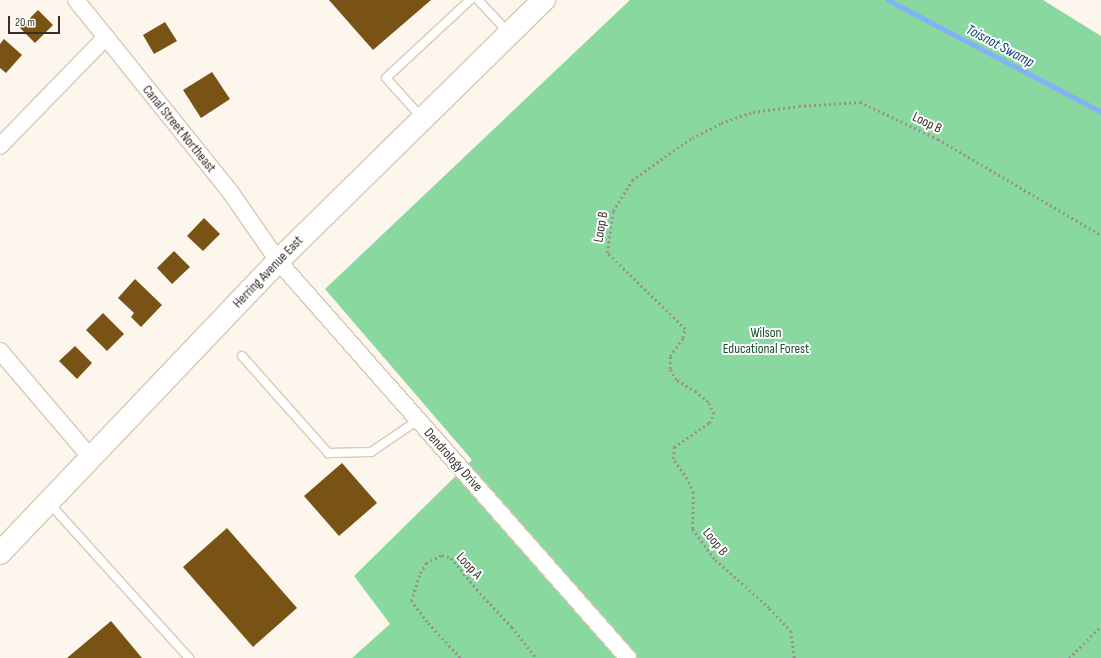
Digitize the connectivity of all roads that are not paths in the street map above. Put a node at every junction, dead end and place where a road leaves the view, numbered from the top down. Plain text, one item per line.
1 (76, 0) edge
2 (470, 0) edge
3 (478, 0) edge
4 (544, 0) edge
5 (510, 33) junction
6 (106, 37) junction
7 (422, 119) junction
8 (0, 146) edge
9 (278, 261) junction
10 (0, 351) edge
11 (242, 356) dead end
12 (418, 420) junction
13 (91, 458) junction
14 (49, 502) junction
15 (0, 553) edge
16 (189, 658) edge
17 (628, 658) edge

1 - 6 street, Canal Street Northeast
2 - 7 lane
3 - 5 lane
4 - 5 main road, Herring Avenue East
5 - 7 main road, Herring Avenue East
6 - 8 street
6 - 9 street, Canal Street Northeast
7 - 9 main road, Herring Avenue East
9 - 12 street, Dendrology Drive
9 - 13 main road, Herring Avenue East
10 - 13 street
11 - 12 lane
12 - 17 street, Dendrology Drive
13 - 14 main road, Herring Avenue East
14 - 15 main road, Herring Avenue East
14 - 16 lane

